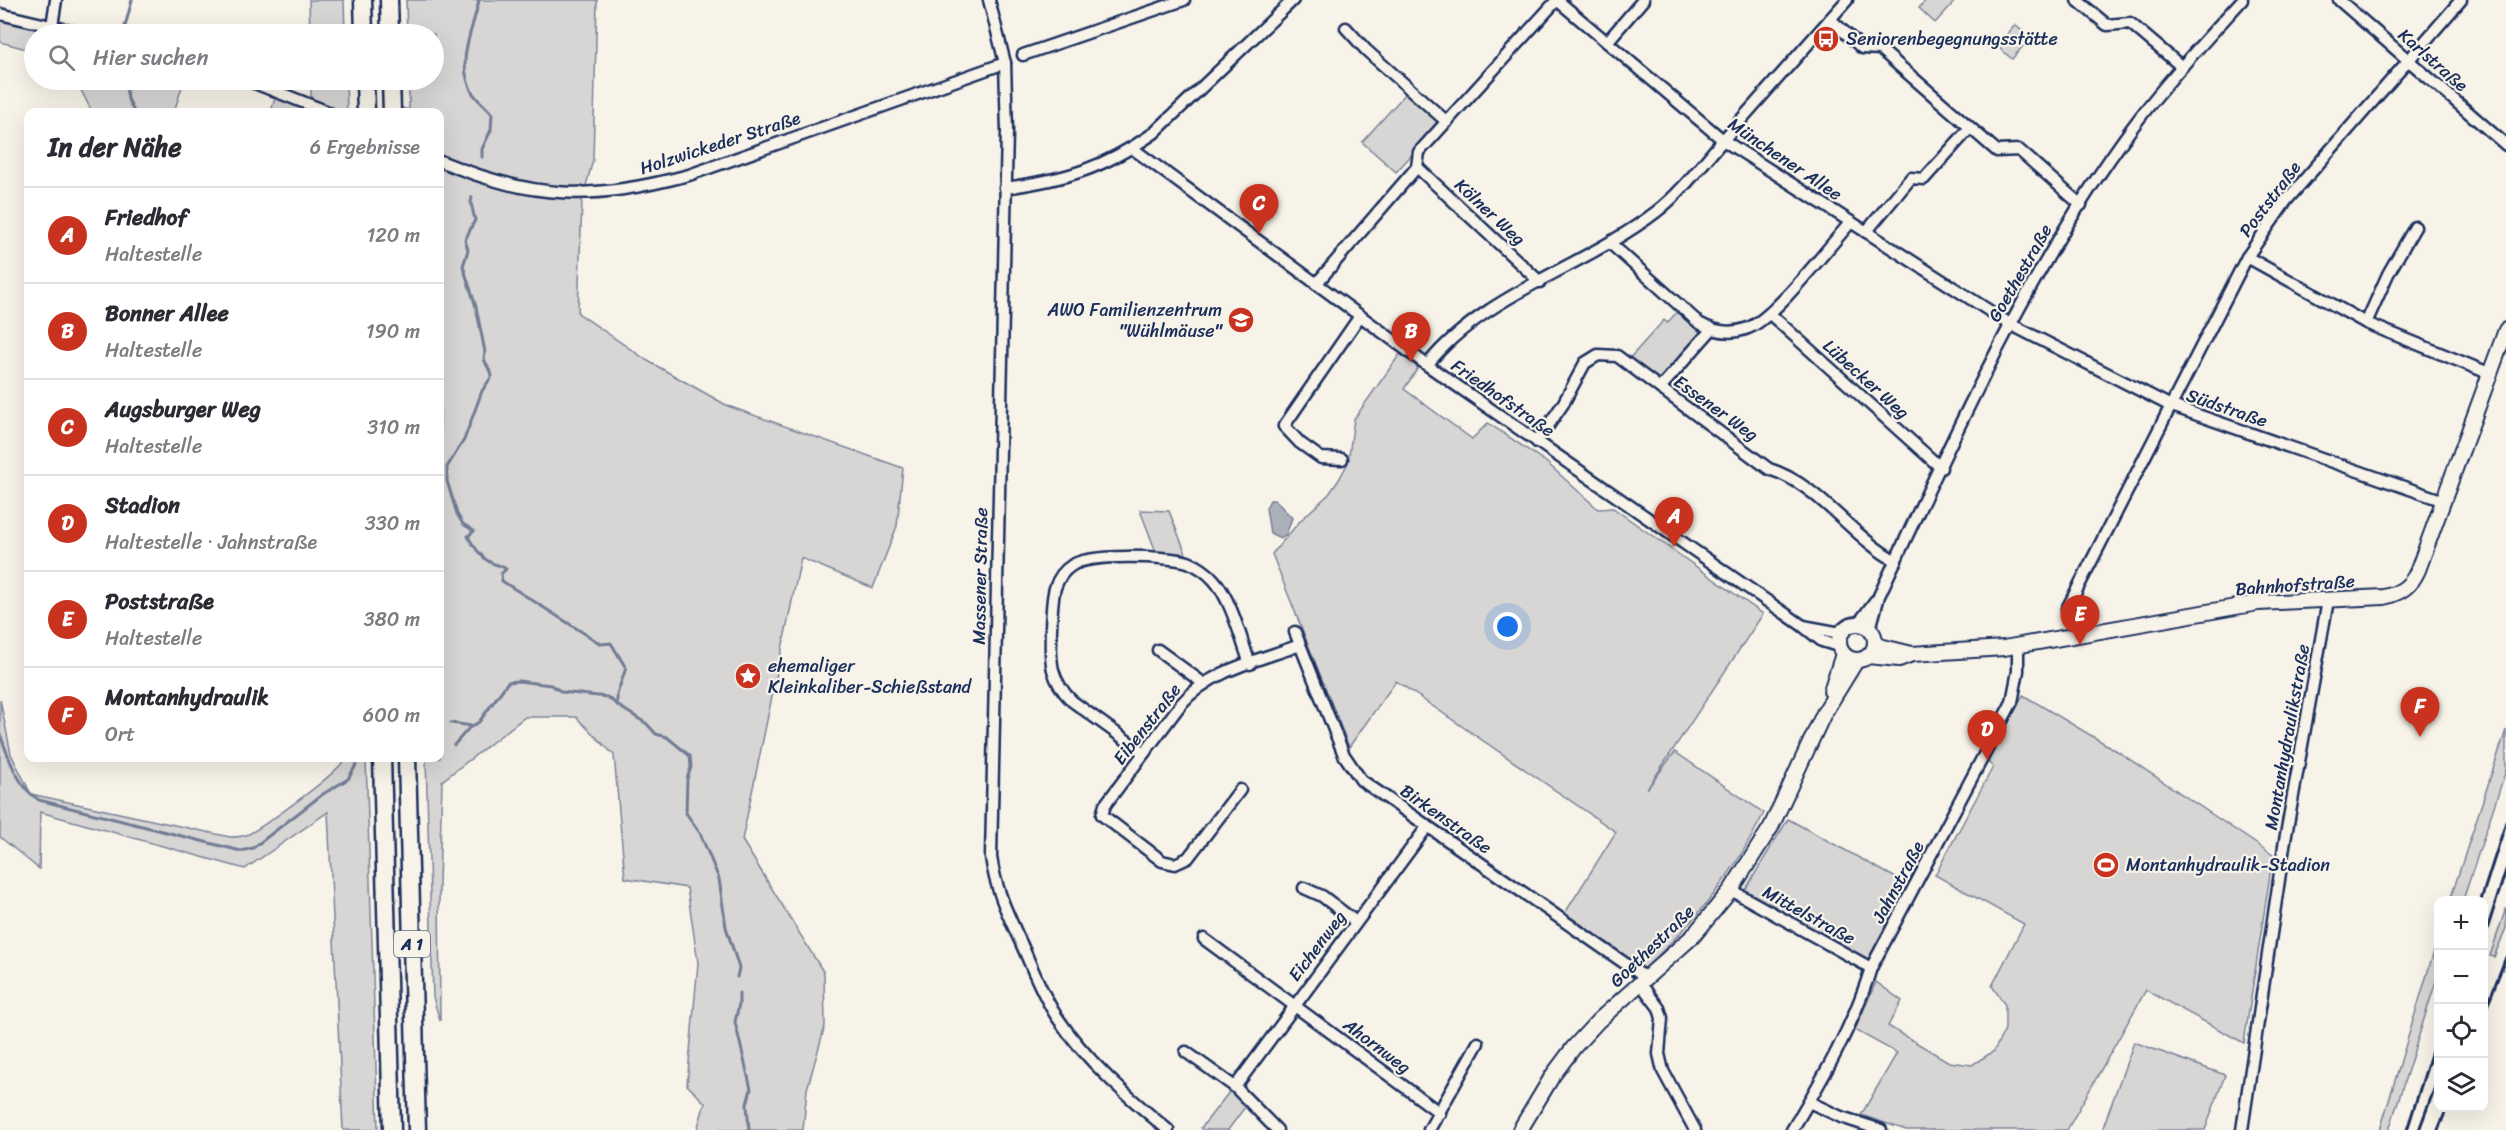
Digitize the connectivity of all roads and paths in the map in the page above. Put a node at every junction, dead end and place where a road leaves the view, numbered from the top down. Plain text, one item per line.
1 (56, 0) edge
2 (363, 0) edge
3 (389, 0) edge
4 (989, 0) edge
5 (1184, 0) edge
6 (1293, 0) edge
7 (1557, 0) edge
8 (1643, 0) edge
9 (1847, 0) edge
10 (2077, 0) edge
11 (2242, 0) edge
12 (2339, 0) edge
13 (2461, 0) edge
14 (0, 14) edge
15 (1830, 19) junction
16 (43, 24) edge
17 (52, 24) edge
18 (364, 24) edge
19 (390, 24) edge
20 (1346, 28) dead end
21 (1607, 42) junction
22 (1023, 55) dead end
23 (2409, 61) junction
24 (1005, 63) junction
25 (2182, 67) junction
26 (272, 90) edge
27 (365, 90) edge
28 (391, 90) edge
29 (318, 108) edge
30 (366, 108) edge
31 (392, 108) edge
32 (1447, 122) junction
33 (1969, 129) junction
34 (1723, 140) junction
35 (2506, 145) edge
36 (1132, 148) junction
37 (444, 162) edge
38 (1417, 167) junction
39 (1005, 188) junction
40 (2081, 205) junction
41 (1851, 222) junction
42 (2415, 227) dead end
43 (1866, 232) junction
44 (1610, 243) junction
45 (2247, 257) junction
46 (1540, 282) junction
47 (1316, 284) junction
48 (1770, 314) junction
49 (1360, 316) junction
50 (2366, 323) junction
51 (2010, 324) junction
52 (1711, 330) junction
53 (2506, 330) edge
54 (1427, 365) junction
55 (2490, 374) junction
56 (1660, 388) junction
57 (2169, 405) junction
58 (1537, 442) junction
59 (1342, 459) dead end
60 (1941, 468) junction
61 (2444, 501) junction
62 (1896, 561) junction
63 (2328, 600) junction
64 (2067, 609) dead end
65 (1864, 626) junction
66 (1295, 632) dead end
67 (1300, 645) junction
68 (2018, 645) junction
69 (1853, 649) junction
70 (1158, 650) dead end
71 (1250, 664) junction
72 (1203, 683) junction
73 (1144, 753) junction
74 (382, 762) edge
75 (407, 762) edge
76 (1240, 790) dead end
77 (1427, 827) junction
78 (1304, 888) dead end
79 (1731, 890) junction
80 (1356, 922) junction
81 (1204, 939) dead end
82 (1871, 968) junction
83 (1643, 981) junction
84 (1294, 1005) junction
85 (1478, 1043) dead end
86 (1186, 1052) dead end
87 (1235, 1087) junction
88 (1809, 1102) junction
89 (1440, 1113) junction
90 (392, 1130) edge
91 (417, 1130) edge
92 (1168, 1130) edge
93 (1277, 1130) edge
94 (1429, 1130) edge
95 (1520, 1130) edge
96 (1695, 1130) edge
97 (1792, 1130) edge
98 (1881, 1130) edge
99 (2242, 1130) edge

1 - 17 street
2 - 18 highway
3 - 19 highway
4 - 24 street, Massener Straße
5 - 22 street
6 - 36 street
7 - 21 street, Münchener Allee
7 - 32 street
8 - 21 street
9 - 15 street
10 - 25 street
11 - 25 street, Goethestraße
12 - 23 street, Karlstraße
13 - 23 street, Poststraße
14 - 16 street
15 - 33 street
15 - 34 street
20 - 32 street
21 - 34 street, Münchener Allee
23 - 35 street, Karlstraße
23 - 45 street, Poststraße
24 - 37 street, Holzwickeder Straße
24 - 39 street, Massener Straße
25 - 40 street, Goethestraße
26 - 29 street
27 - 30 highway
28 - 31 highway
32 - 38 street
33 - 40 street
33 - 43 street
34 - 41 street, Münchener Allee
34 - 44 street
36 - 39 street
36 - 47 street, Friedhofstraße
38 - 46 street, Kölner Weg
38 - 47 street
39 - 92 street, Massener Straße
40 - 51 street, Goethestraße
41 - 43 street, Münchener Allee
41 - 48 street
42 - 50 street
43 - 51 street, Münchener Allee
44 - 46 street
44 - 52 street
45 - 50 street
45 - 57 street, Poststraße
46 - 54 street
47 - 49 street, Friedhofstraße
48 - 52 street
48 - 60 street, Lübecker Weg
49 - 54 street, Friedhofstraße
49 - 59 street
50 - 55 street
51 - 57 street, Südstraße
51 - 60 street, Goethestraße
52 - 56 street
53 - 55 main road, Bahnhofstraße
54 - 58 street, Friedhofstraße
55 - 61 main road, Bahnhofstraße
56 - 58 street, Essener Weg
56 - 62 street, Essener Weg
57 - 61 street, Südstraße
57 - 64 street, Poststraße
58 - 69 street, Friedhofstraße
60 - 62 street, Goethestraße
61 - 63 main road, Bahnhofstraße
62 - 65 street, Goethestraße
63 - 68 main road, Bahnhofstraße
63 - 99 street, Montanhydraulikstraße
65 - 69 main road
65 - 69 main road
66 - 67 street, Birkenstraße
67 - 71 street, Eibenstraße
67 - 77 street, Birkenstraße
68 - 69 main road, Bahnhofstraße
68 - 82 street, Jahnstraße
69 - 79 main road, Goethestraße
70 - 72 street
71 - 72 street, Eibenstraße
71 - 73 street
72 - 73 street, Eibenstraße
73 - 76 street, Eibenstraße
74 - 90 highway, A 1
75 - 91 highway, A 1
77 - 80 street, Eichenweg
77 - 83 street, Birkenstraße
78 - 80 street
79 - 82 street, Mittelstraße
79 - 83 main road, Goethestraße
80 - 84 street, Eichenweg
81 - 84 street, Ahornweg
82 - 88 street, Jahnstraße
83 - 95 main road, Goethestraße
83 - 96 street, Birkenstraße
84 - 87 street, Eichenweg
84 - 89 street, Ahornweg
85 - 89 street
86 - 87 street
87 - 93 street
88 - 97 street, Jahnstraße
88 - 98 street
89 - 94 street

